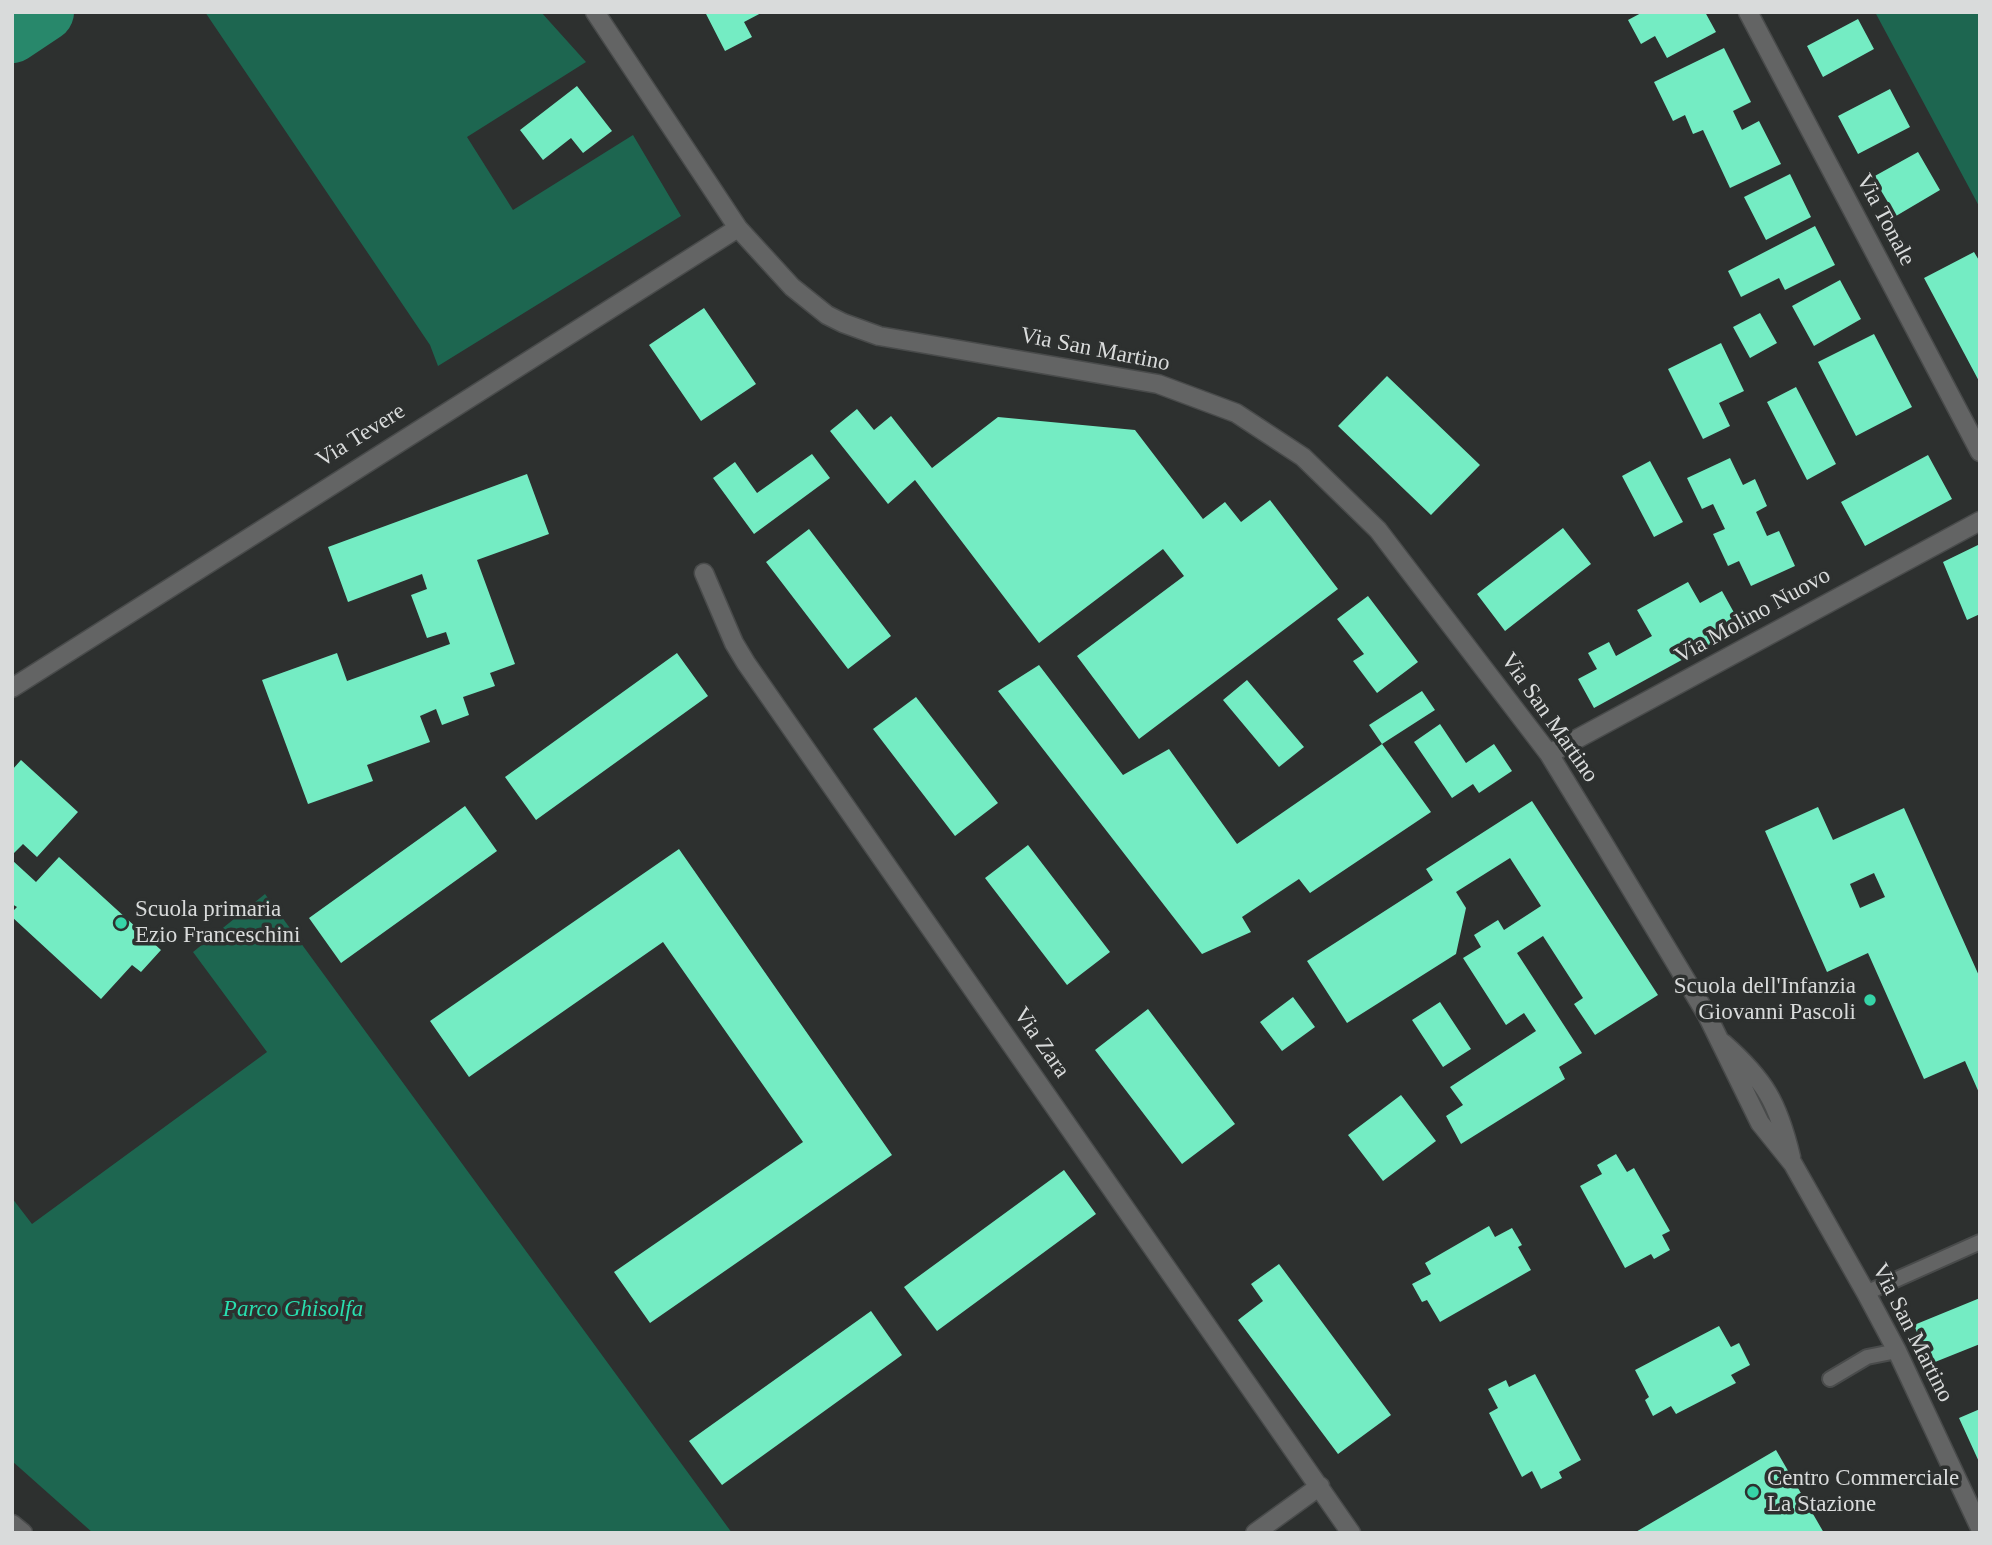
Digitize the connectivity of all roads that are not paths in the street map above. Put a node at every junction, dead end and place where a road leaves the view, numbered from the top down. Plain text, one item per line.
1 (595, 12) edge
2 (1748, 12) edge
3 (738, 228) junction
4 (1980, 452) edge
5 (1980, 521) edge
6 (704, 573) dead end
7 (12, 688) edge
8 (1549, 754) junction
9 (1980, 1242) edge
10 (1866, 1293) junction
11 (1898, 1351) junction
12 (1830, 1379) dead end
13 (1320, 1486) junction
14 (12, 1524) edge
15 (1980, 1528) edge
16 (23, 1533) edge
17 (1255, 1533) edge
18 (1351, 1533) edge

1 - 3 street, Via San Martino
2 - 4 street, Via Tonale
3 - 7 street, Via Tevere
3 - 8 street, Via San Martino
5 - 8 street, Via Molino Nuovo
6 - 13 street, Via Zara
8 - 10 street, Via San Martino
9 - 10 lane
10 - 11 street, Via San Martino
11 - 12 lane
11 - 15 street, Via San Martino
13 - 17 street
13 - 18 street, Via Zara
14 - 16 street

